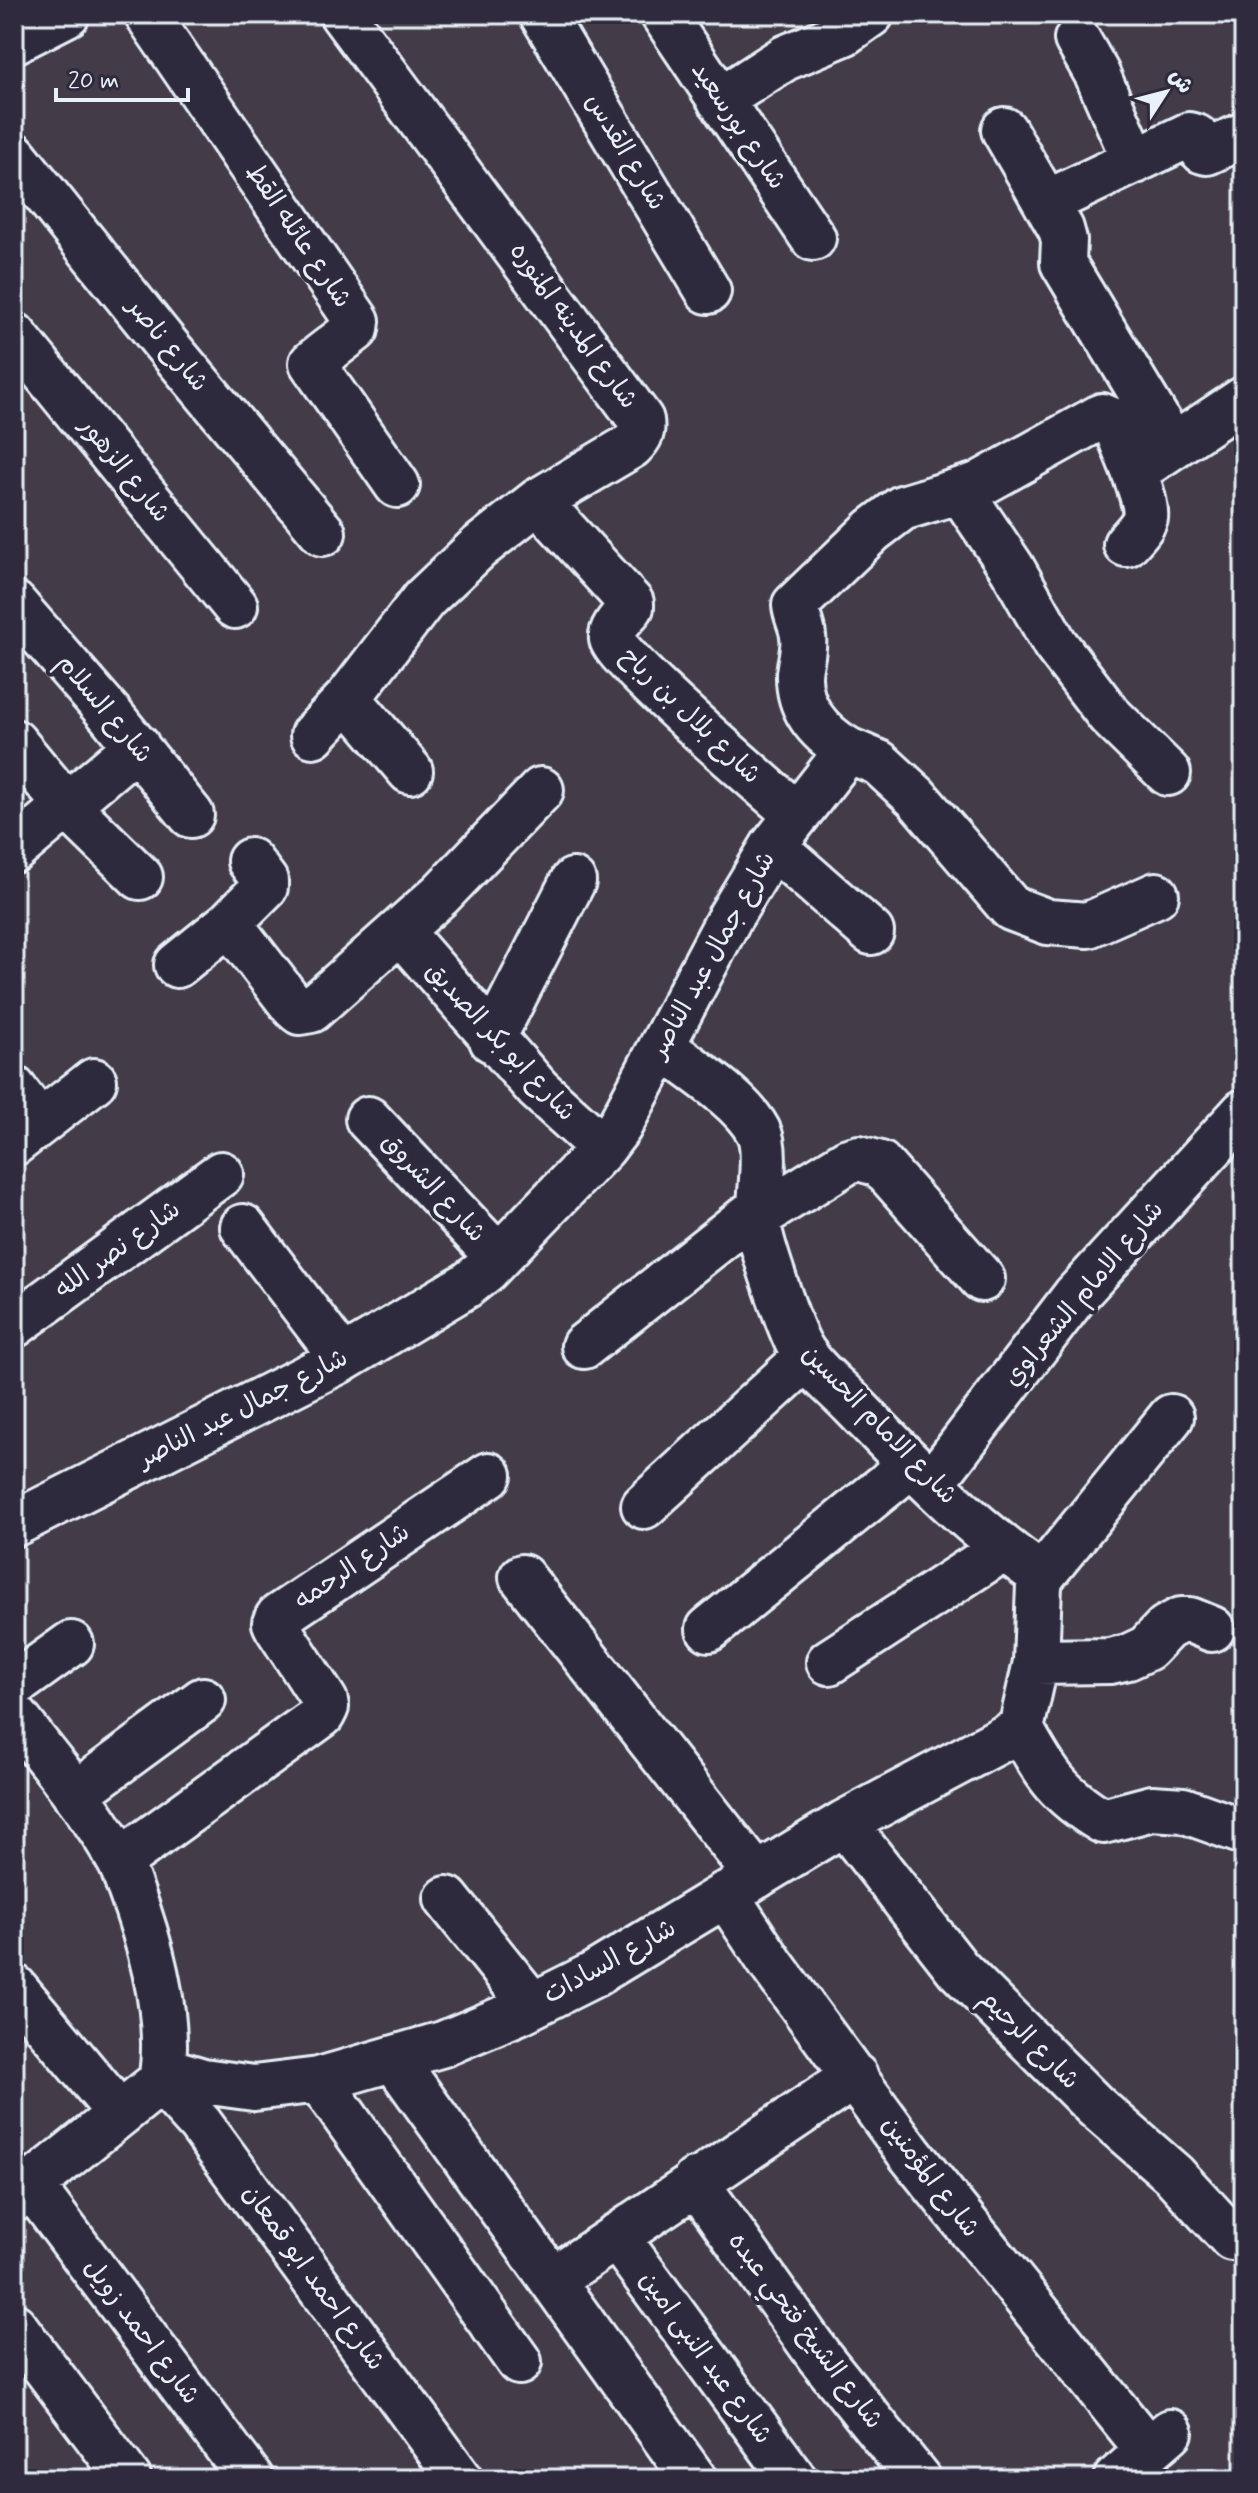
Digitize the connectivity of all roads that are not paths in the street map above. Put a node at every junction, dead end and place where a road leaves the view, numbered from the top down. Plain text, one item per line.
1 (67, 14) edge
2 (147, 14) edge
3 (342, 14) edge
4 (542, 14) edge
5 (663, 14) edge
6 (871, 14) edge
7 (1077, 39) dead end
8 (14, 41) edge
9 (720, 100) junction
10 (1004, 130) dead end
11 (1244, 135) edge
12 (14, 155) edge
13 (1135, 161) junction
14 (1046, 203) junction
15 (813, 238) dead end
16 (708, 291) dead end
17 (14, 335) edge
18 (1244, 399) edge
19 (1173, 446) junction
20 (1134, 472) junction
21 (397, 485) dead end
22 (961, 492) junction
23 (538, 501) junction
24 (323, 533) dead end
25 (1126, 544) dead end
26 (14, 604) edge
27 (235, 606) dead end
28 (348, 698) junction
29 (313, 735) dead end
30 (14, 742) edge
31 (137, 746) junction
32 (848, 750) junction
33 (410, 771) dead end
34 (1168, 773) dead end
35 (541, 790) dead end
36 (67, 806) junction
37 (191, 815) dead end
38 (785, 831) junction
39 (14, 850) edge
40 (250, 861) dead end
41 (140, 877) dead end
42 (573, 881) dead end
43 (1156, 895) dead end
44 (229, 923) junction
45 (401, 932) junction
46 (871, 932) dead end
47 (177, 965) dead end
48 (492, 1040) junction
49 (663, 1047) junction
50 (94, 1081) dead end
51 (1244, 1112) edge
52 (23, 1118) edge
53 (368, 1119) dead end
54 (603, 1148) junction
55 (221, 1174) dead end
56 (759, 1212) junction
57 (243, 1227) dead end
58 (498, 1257) junction
59 (982, 1279) dead end
60 (14, 1325) edge
61 (584, 1346) dead end
62 (807, 1357) junction
63 (343, 1359) junction
64 (1171, 1417) dead end
65 (922, 1474) junction
66 (489, 1475) dead end
67 (644, 1506) dead end
68 (14, 1524) edge
69 (1003, 1549) junction
70 (1042, 1576) junction
71 (522, 1577) dead end
72 (709, 1629) dead end
73 (1212, 1629) dead end
74 (71, 1644) dead end
75 (829, 1662) dead end
76 (1036, 1662) junction
77 (14, 1685) edge
78 (203, 1700) dead end
79 (14, 1716) edge
80 (1021, 1729) junction
81 (75, 1794) junction
82 (844, 1823) junction
83 (1244, 1832) edge
84 (120, 1861) junction
85 (741, 1885) junction
86 (447, 1899) dead end
87 (14, 1987) edge
88 (532, 2005) junction
89 (394, 2059) junction
90 (855, 2076) junction
91 (319, 2080) junction
92 (147, 2090) junction
93 (695, 2181) junction
94 (21, 2188) edge
95 (616, 2236) junction
96 (1232, 2238) dead end
97 (552, 2280) junction
98 (14, 2326) edge
99 (519, 2362) dead end
100 (129, 2479) edge
101 (251, 2479) edge
102 (460, 2479) edge
103 (694, 2479) edge
104 (794, 2479) edge
105 (918, 2479) edge
106 (1116, 2479) edge

1 - 8 street
2 - 21 street, شارع عائله القط
3 - 23 street, شارع المدينه المنوره
4 - 16 street, شارع القدس
5 - 9 street, شارع بورسعيد
6 - 9 street
7 - 13 street
9 - 15 street, شارع بورسعيد
10 - 14 street
11 - 13 street
12 - 24 street, شارع ناصر
13 - 14 street
14 - 19 street
17 - 27 street, شارع الزهور
18 - 19 street
19 - 20 street
20 - 22 street
20 - 25 street
22 - 32 street
22 - 34 street
23 - 28 street, شارع المدينه المنوره
23 - 38 street, شارع بلال بن رباح
26 - 31 street, شارع السلام
28 - 29 street, شارع المدينه المنوره
28 - 33 street
30 - 36 street
31 - 36 street
31 - 37 street, شارع السلام
32 - 38 street, شارع جمال عبد الناصر
32 - 43 street
35 - 45 street
36 - 39 street
36 - 41 street
38 - 46 street
38 - 49 street, شارع جمال عبد الناصر
40 - 44 street
42 - 48 street
44 - 45 street
44 - 47 street
45 - 48 street, شارع ابو بكر الصديق
48 - 54 street, شارع ابو بكر الصديق
49 - 54 street, شارع جمال عبد الناصر
49 - 56 street, شارع الامام الحسين
50 - 52 street
51 - 65 street, شارع الامام الشعراوي
53 - 58 street, شارع الشروق
54 - 58 street, شارع جمال عبد الناصر
55 - 60 street, شارع نصر الله
56 - 59 street
56 - 61 street
56 - 62 street, شارع الامام الحسين
57 - 63 street
58 - 63 street, شارع جمال عبد الناصر
62 - 65 street, شارع الامام الحسين
62 - 67 street
63 - 68 street, شارع جمال عبد الناصر
64 - 70 street
65 - 69 street, شارع الامام الحسين
65 - 72 street, شارع الامام الشعراوي
66 - 84 street, شارع الرحمه
69 - 70 street, شارع الامام الحسين
69 - 75 street
70 - 76 street
71 - 85 street, شارع المؤمنين
73 - 76 street
74 - 77 street
76 - 80 street
78 - 81 street
79 - 81 street
80 - 82 street, شارع السادات
80 - 83 street
81 - 84 street
82 - 85 street, شارع السادات
82 - 96 street, شارع الرحيم
84 - 92 street
85 - 88 street, شارع السادات
85 - 90 street, شارع المؤمنين
86 - 88 street
87 - 92 street, شارع احمد ابو قمعان
88 - 89 street, شارع السادات
89 - 91 street, شارع السادات
89 - 97 street
90 - 93 street
90 - 106 street, شارع المؤمنين
91 - 92 street, شارع السادات
91 - 99 street
92 - 94 street
92 - 102 street, شارع احمد ابو قمعان
93 - 95 street
93 - 105 street, شارع الشيخ فتحي عبده
94 - 101 street, شارع احمد زويل
95 - 97 street
95 - 104 street, شارع عبد النبى امين
97 - 103 street
98 - 100 street

